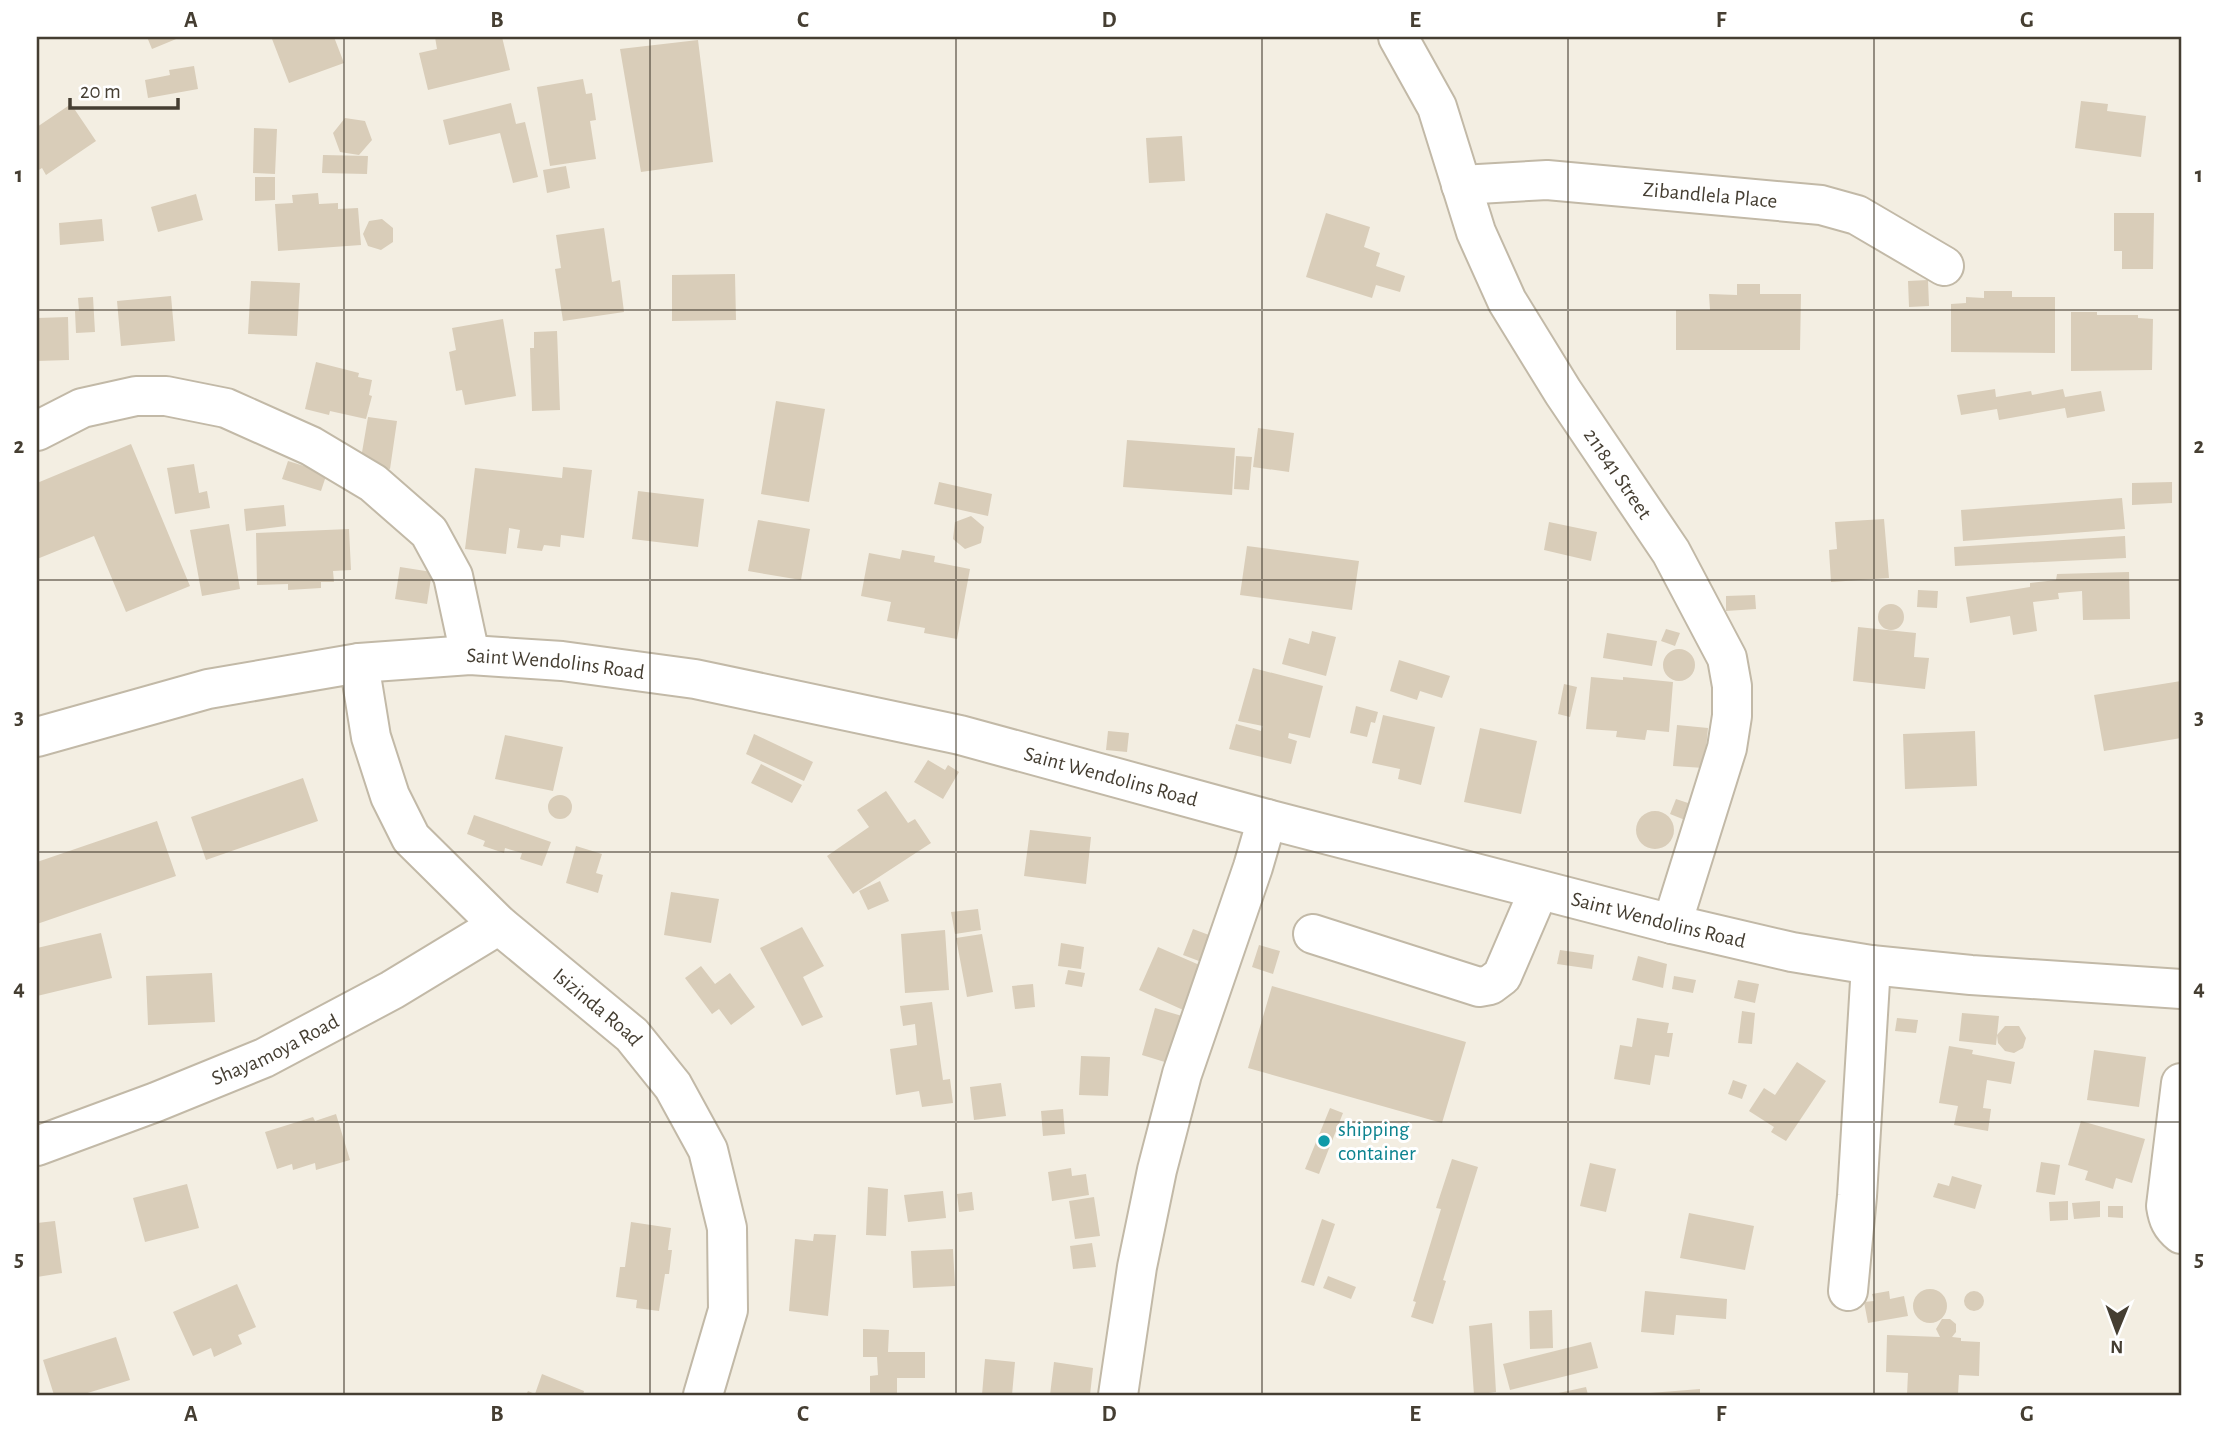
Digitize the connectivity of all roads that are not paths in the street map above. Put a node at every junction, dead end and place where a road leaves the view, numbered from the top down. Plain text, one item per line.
1 (1398, 37) edge
2 (1461, 185) junction
3 (1944, 266) dead end
4 (37, 431) edge
5 (470, 655) junction
6 (359, 663) junction
7 (37, 737) edge
8 (1267, 819) junction
9 (1539, 890) junction
10 (499, 925) junction
11 (1672, 925) junction
12 (1313, 934) dead end
13 (1871, 965) junction
14 (2181, 989) edge
15 (2181, 1083) edge
16 (37, 1146) edge
17 (2181, 1234) edge
18 (1848, 1291) dead end
19 (703, 1395) edge
20 (1118, 1395) edge

1 - 2 street, 211841 Street
2 - 3 street, Zibandlela Place
2 - 11 street, 211841 Street
4 - 5 street
5 - 6 street, Saint Wendolins Road
5 - 8 street, Saint Wendolins Road
6 - 7 street, Saint Wendolins Road
6 - 10 street, Isizinda Road
8 - 9 street, Saint Wendolins Road
8 - 20 street
9 - 11 street, Saint Wendolins Road
9 - 12 street
10 - 16 street, Shayamoya Road
10 - 19 street, Isizinda Road
11 - 13 street, Saint Wendolins Road
13 - 14 street, Saint Wendolins Road
13 - 18 street
15 - 17 street

